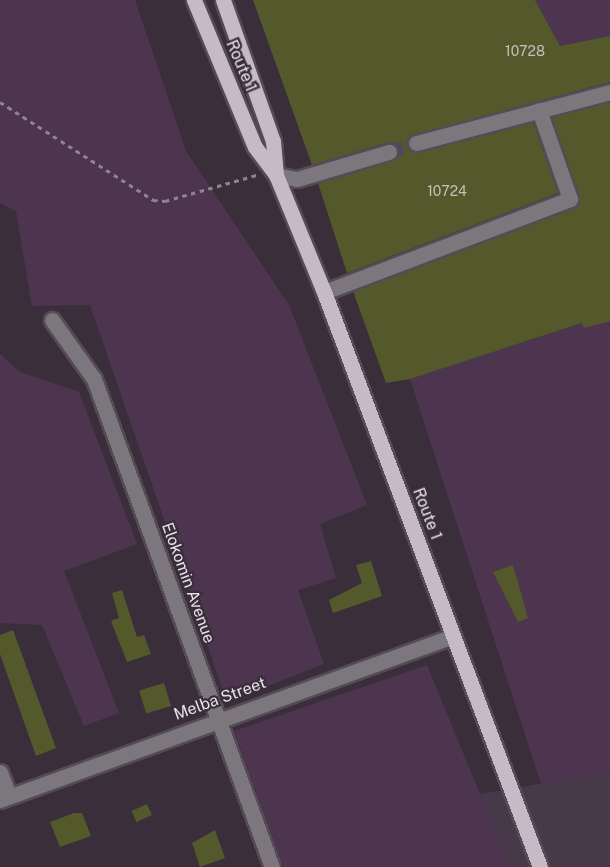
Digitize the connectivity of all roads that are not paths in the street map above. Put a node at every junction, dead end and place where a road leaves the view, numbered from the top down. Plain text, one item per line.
1 (194, 0) edge
2 (223, 0) edge
3 (610, 92) edge
4 (539, 110) junction
5 (416, 143) tunnel mouth
6 (389, 152) tunnel mouth
7 (276, 175) junction
8 (324, 292) junction
9 (52, 320) dead end
10 (453, 636) junction
11 (218, 719) junction
12 (0, 772) edge
13 (4, 798) edge
14 (272, 867) edge
15 (540, 867) edge

1 - 7 main road, Route 1
2 - 7 main road, Route 1
3 - 4 street
4 - 5 street
4 - 8 street
6 - 7 street
7 - 8 main road, Route 1
8 - 10 main road, Route 1
9 - 11 street, Elokomin Avenue
10 - 11 street, Melba Street
10 - 15 main road, Route 1
11 - 13 street, Melba Street
11 - 14 street, Elokomin Avenue
12 - 13 street

